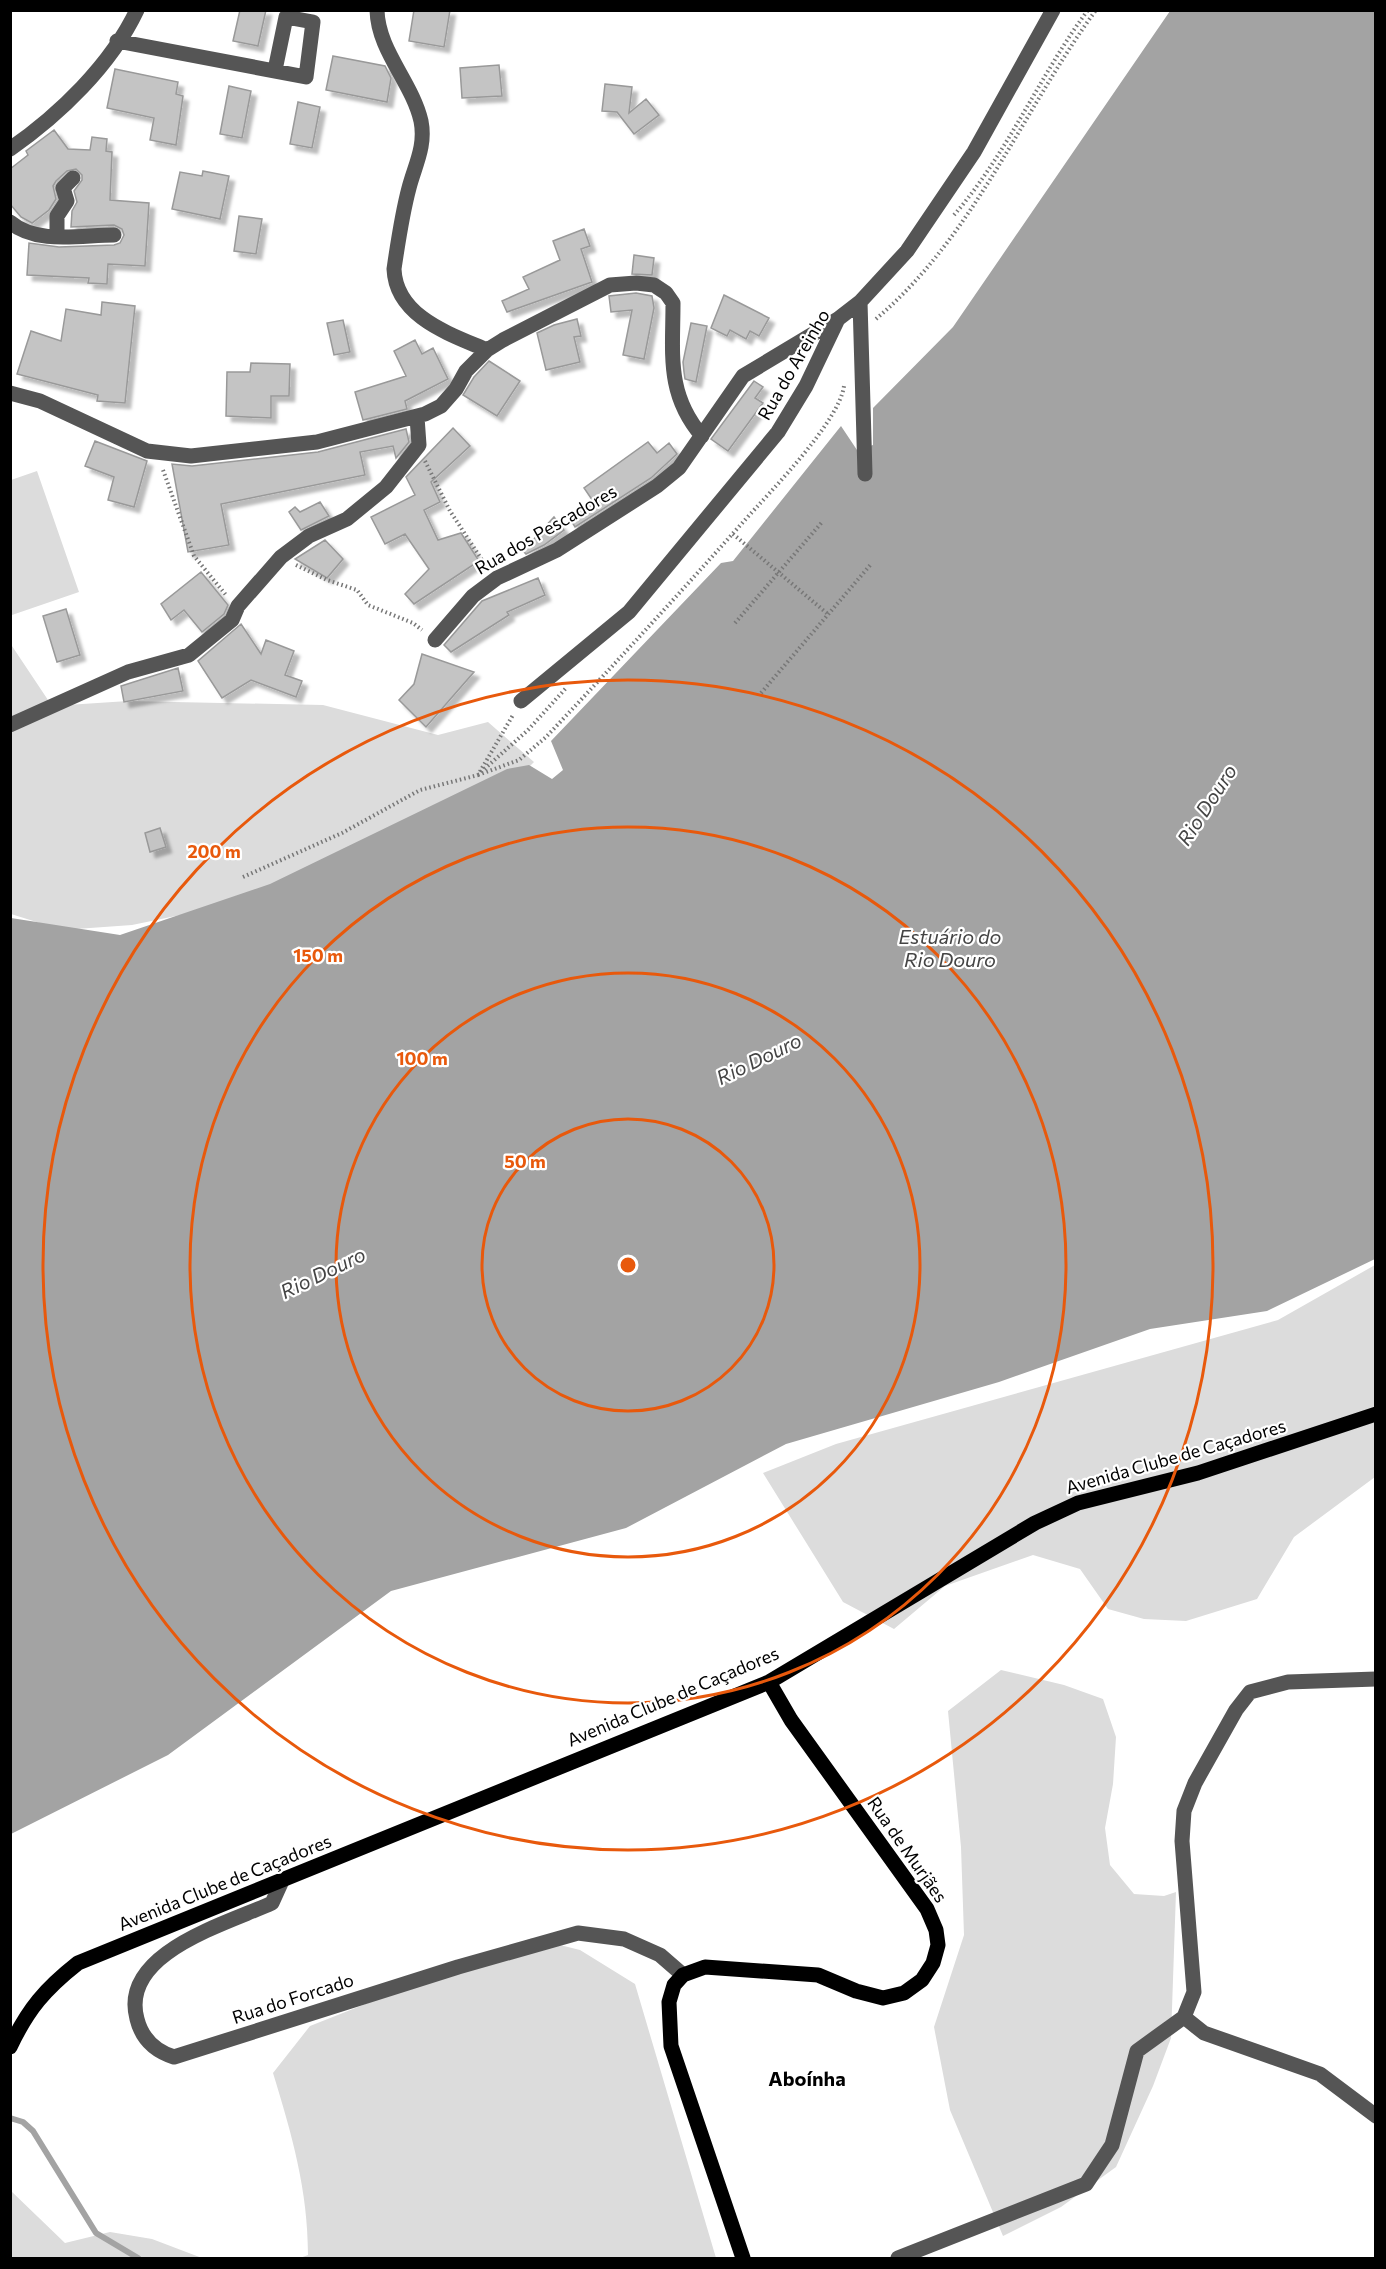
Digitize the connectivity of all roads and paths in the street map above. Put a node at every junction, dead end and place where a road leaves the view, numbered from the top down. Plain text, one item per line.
1 (137, 10) edge
2 (377, 10) edge
3 (1053, 10) edge
4 (1096, 10) edge
5 (117, 41) junction
6 (275, 70) dead end
7 (10, 149) edge
8 (73, 178) dead end
9 (10, 222) edge
10 (114, 235) dead end
11 (57, 236) junction
12 (860, 302) junction
13 (838, 319) junction
14 (861, 332) junction
15 (487, 350) junction
16 (845, 375) dead end
17 (10, 393) edge
18 (417, 417) junction
19 (702, 436) junction
20 (419, 446) junction
21 (158, 453) junction
22 (865, 474) dead end
23 (823, 521) dead end
24 (733, 534) junction
25 (281, 557) junction
26 (872, 563) dead end
27 (780, 573) junction
28 (497, 578) junction
29 (238, 606) junction
30 (829, 615) junction
31 (735, 623) dead end
32 (435, 640) joint
33 (761, 693) dead end
34 (521, 701) joint
35 (10, 726) edge
36 (478, 775) junction
37 (243, 877) dead end
38 (1376, 1414) edge
39 (1376, 1679) edge
40 (769, 1682) junction
41 (282, 1881) junction
42 (683, 1975) junction
43 (1184, 2017) junction
44 (10, 2047) edge
45 (1376, 2116) edge
46 (743, 2259) edge
47 (898, 2259) edge

1 - 5 street
2 - 15 street
3 - 12 street, Rua do Areinho
4 - 14 path
5 - 6 street
5 - 7 street
8 - 11 street
9 - 11 street
10 - 11 street
12 - 13 street, Rua do Areinho
12 - 14 street
13 - 19 street, Rua dos Pescadores
13 - 34 street, Rua do Areinho
14 - 22 street
15 - 18 street
15 - 19 street
16 - 24 path
17 - 21 street
18 - 20 street
18 - 21 street
19 - 28 street, Rua dos Pescadores
20 - 25 street
20 - 28 path
21 - 29 path
23 - 27 path
24 - 27 path
24 - 36 path
25 - 29 street
25 - 32 path
26 - 30 path
27 - 30 path
27 - 31 path
28 - 32 street, Rua dos Pescadores
29 - 35 street
30 - 33 path
34 - 36 path
36 - 37 path
38 - 40 main road, Avenida Clube de Caçadores
39 - 43 street
40 - 41 main road, Avenida Clube de Caçadores
40 - 42 main road, Rua de Murjães
41 - 42 street, Rua do Forcado
41 - 44 main road, Avenida Clube de Caçadores
42 - 46 main road
43 - 45 street
43 - 47 street

